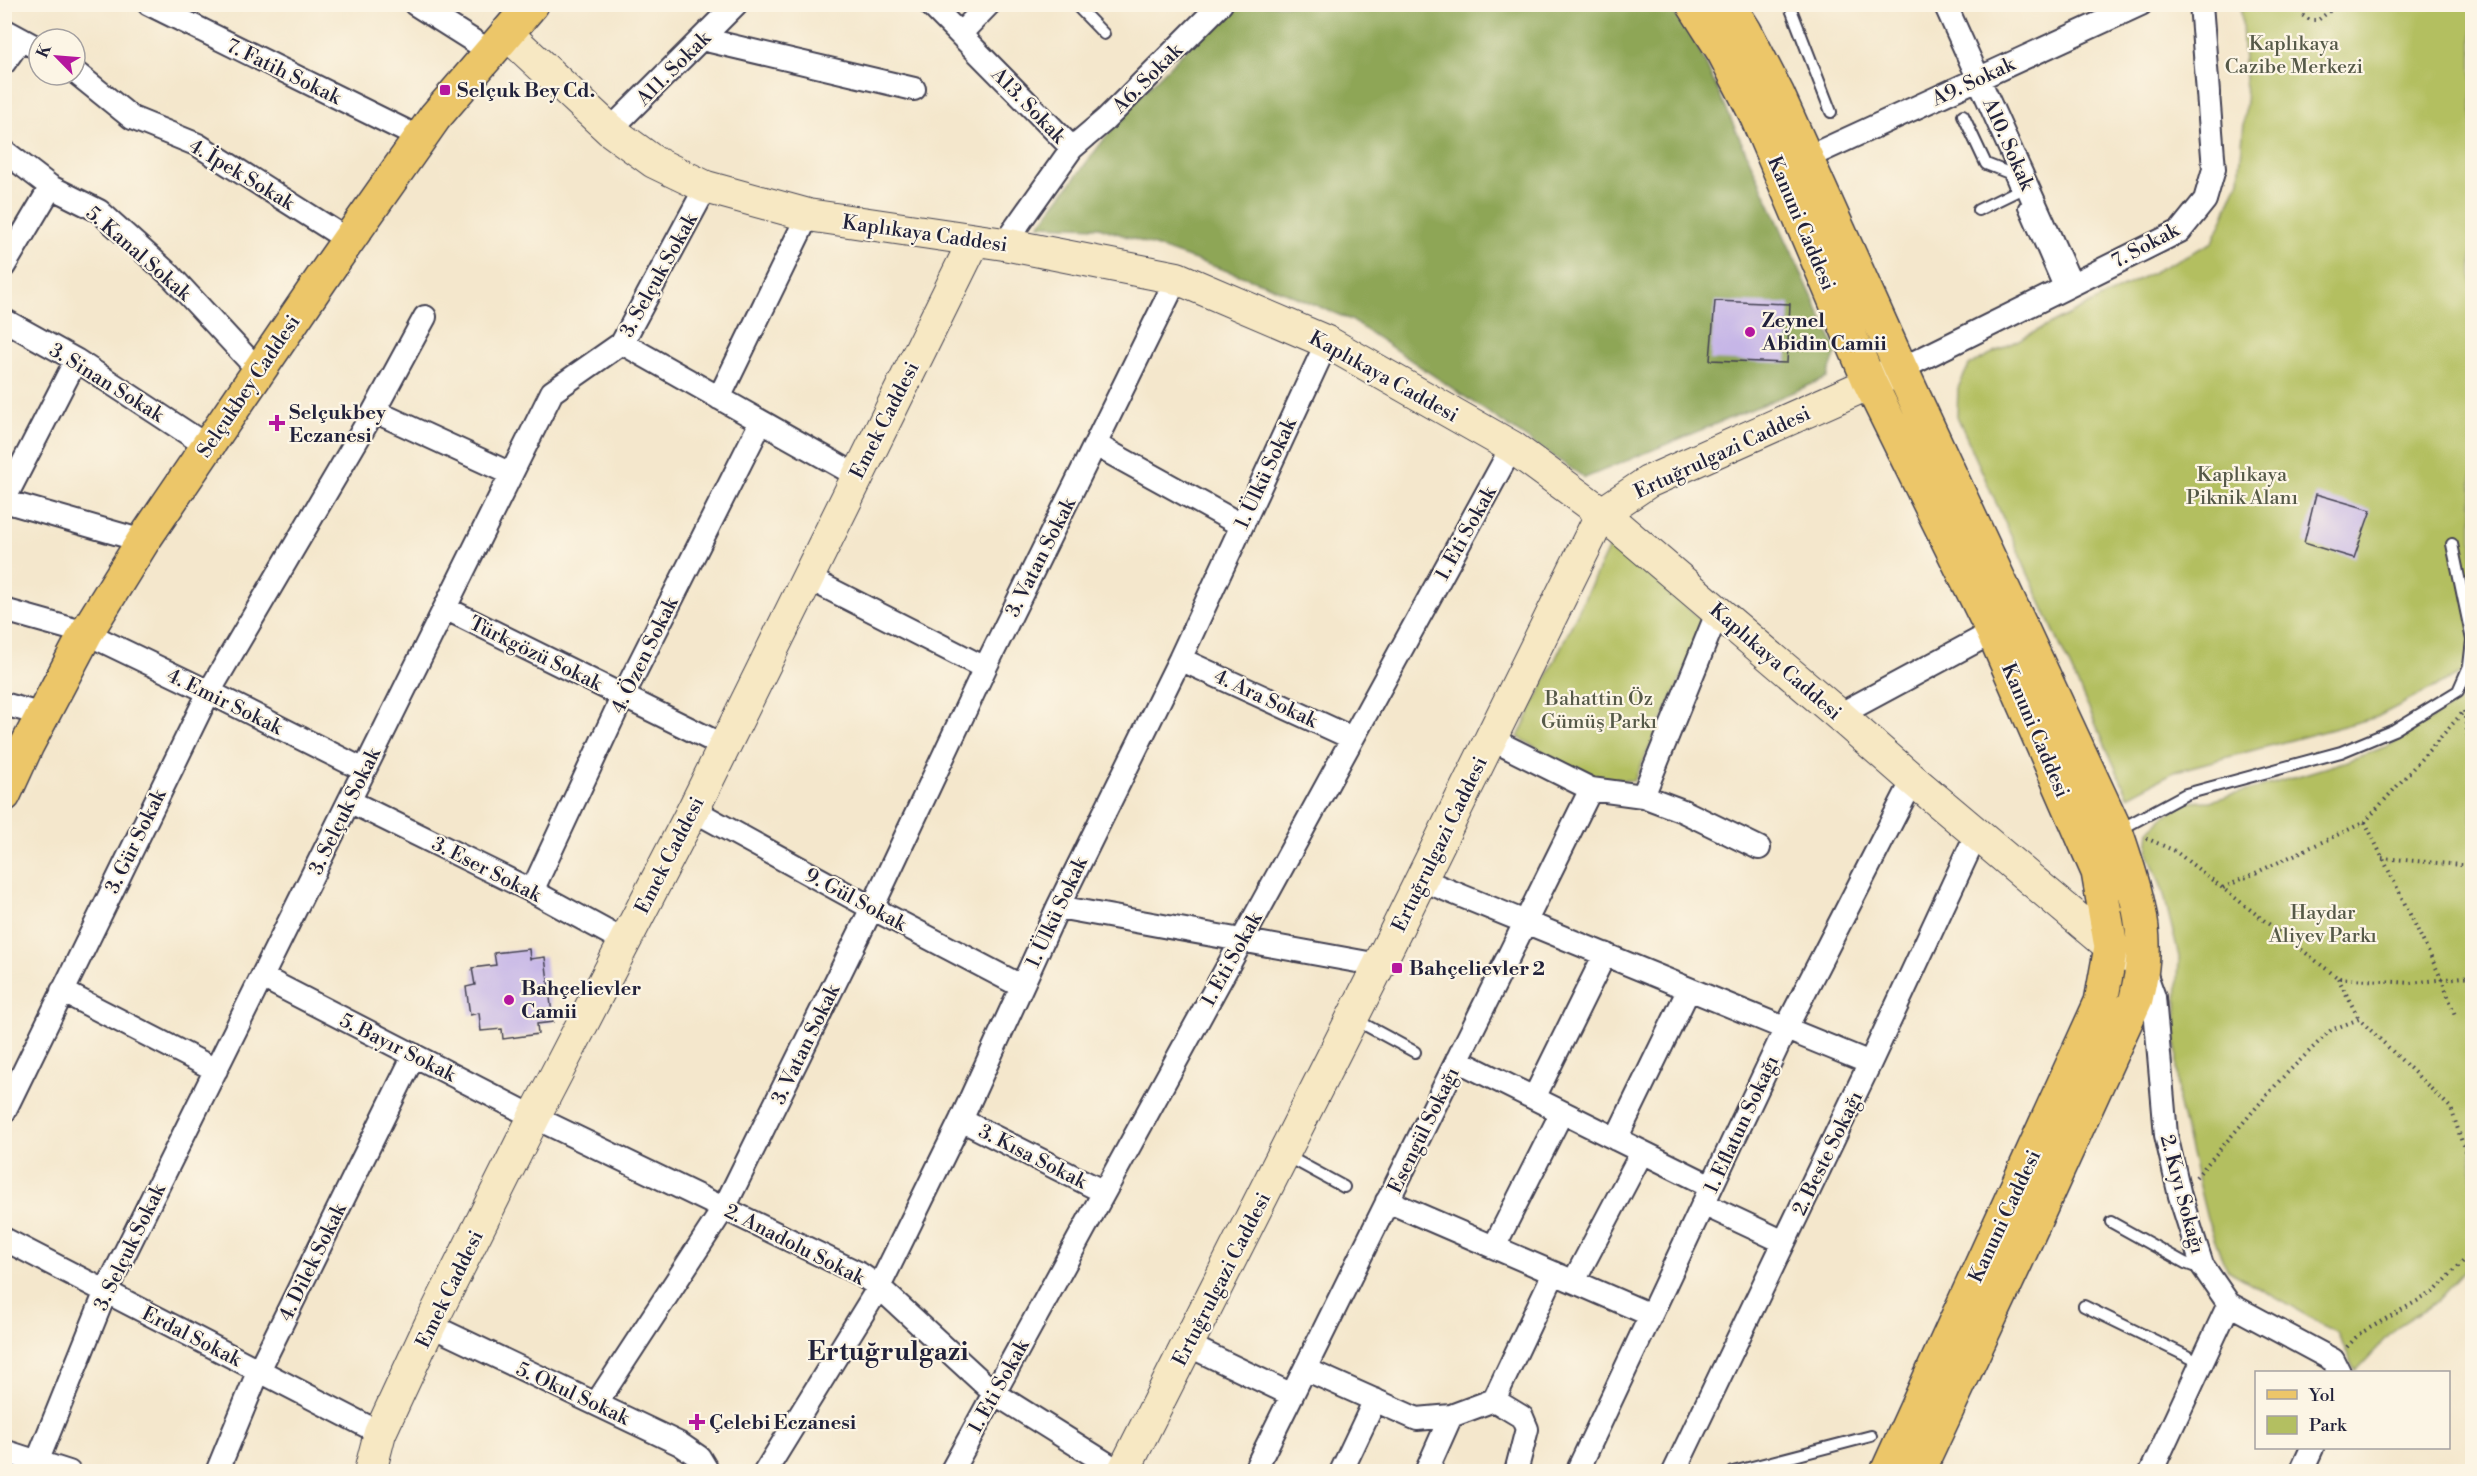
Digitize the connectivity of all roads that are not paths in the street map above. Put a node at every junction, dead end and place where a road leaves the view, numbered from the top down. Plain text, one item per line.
1 (149, 4) edge
2 (415, 4) edge
3 (532, 4) edge
4 (736, 4) edge
5 (930, 4) edge
6 (989, 4) edge
7 (1075, 4) edge
8 (1221, 4) edge
9 (1693, 4) edge
10 (1728, 4) edge
11 (1789, 4) edge
12 (1945, 4) edge
13 (2141, 4) edge
14 (2201, 4) edge
15 (502, 30) edge
16 (960, 34) junction
17 (1104, 34) dead end
18 (21, 39) edge
19 (702, 39) junction
20 (4, 63) edge
21 (1980, 78) junction
22 (87, 82) edge
23 (914, 89) dead end
24 (1831, 111) dead end
25 (1963, 115) dead end
26 (610, 130) junction
27 (420, 138) junction
28 (1072, 148) junction
29 (4, 151) edge
30 (1806, 158) junction
31 (51, 186) junction
32 (706, 188) junction
33 (2017, 191) junction
34 (1978, 210) dead end
35 (808, 215) junction
36 (348, 240) junction
37 (974, 241) junction
38 (1004, 244) junction
39 (4, 266) edge
40 (1177, 278) junction
41 (2066, 287) junction
42 (425, 317) dead end
43 (4, 320) edge
44 (1328, 342) junction
45 (622, 343) junction
46 (76, 360) junction
47 (1901, 369) junction
48 (260, 371) junction
49 (1870, 383) junction
50 (719, 398) junction
51 (374, 411) junction
52 (761, 422) junction
53 (1096, 445) junction
54 (207, 446) junction
55 (1512, 447) junction
56 (511, 474) junction
57 (856, 475) junction
58 (4, 500) edge
59 (1602, 513) junction
60 (1241, 525) junction
61 (143, 541) junction
62 (2452, 544) dead end
63 (806, 577) junction
64 (444, 608) junction
65 (4, 610) edge
66 (1718, 611) junction
67 (1993, 632) junction
68 (86, 633) junction
69 (1180, 659) junction
70 (985, 668) junction
71 (209, 692) junction
72 (623, 696) junction
73 (4, 704) edge
74 (43, 715) junction
75 (1839, 715) junction
76 (1352, 738) junction
77 (1491, 739) junction
78 (724, 746) junction
79 (364, 770) junction
80 (1912, 780) junction
81 (1591, 789) junction
82 (4, 795) edge
83 (1643, 796) junction
84 (349, 801) junction
85 (693, 810) junction
86 (2116, 831) junction
87 (1977, 832) junction
88 (1759, 848) dead end
89 (1420, 879) junction
90 (532, 891) junction
91 (1058, 907) junction
92 (872, 908) junction
93 (1526, 921) junction
94 (624, 941) junction
95 (1240, 941) junction
96 (2111, 947) junction
97 (1605, 954) junction
98 (1379, 965) junction
99 (2143, 966) junction
100 (262, 977) junction
101 (1021, 986) junction
102 (1689, 989) junction
103 (62, 991) junction
104 (1353, 1018) junction
105 (1786, 1028) junction
106 (1415, 1052) dead end
107 (414, 1055) junction
108 (1457, 1060) junction
109 (1870, 1063) junction
110 (216, 1070) junction
111 (1534, 1098) junction
112 (4, 1112) edge
113 (1562, 1112) junction
114 (534, 1117) junction
115 (961, 1120) junction
116 (1616, 1139) junction
117 (1642, 1152) junction
118 (1284, 1155) junction
119 (1344, 1187) dead end
120 (1104, 1192) junction
121 (1707, 1195) junction
122 (1388, 1201) junction
123 (724, 1208) junction
124 (2110, 1222) dead end
125 (4, 1239) edge
126 (1784, 1242) junction
127 (1494, 1247) junction
128 (2202, 1265) junction
129 (1564, 1277) junction
130 (879, 1287) junction
131 (106, 1291) junction
132 (2229, 1304) junction
133 (2084, 1306) dead end
134 (1651, 1315) junction
135 (430, 1325) junction
136 (1188, 1345) junction
137 (2201, 1364) junction
138 (2336, 1366) edge
139 (1305, 1369) junction
140 (259, 1370) junction
141 (994, 1393) junction
142 (1292, 1395) junction
143 (1375, 1400) junction
144 (1494, 1400) junction
145 (596, 1404) junction
146 (1451, 1416) junction
147 (380, 1433) junction
148 (1871, 1436) dead end
149 (2312, 1449) edge
150 (4, 1451) edge
151 (34, 1466) edge
152 (1765, 1468) edge
153 (69, 1472) edge
154 (217, 1472) edge
155 (370, 1472) edge
156 (708, 1472) edge
157 (765, 1472) edge
158 (951, 1472) edge
159 (1121, 1472) edge
160 (1254, 1472) edge
161 (1341, 1472) edge
162 (1426, 1472) edge
163 (1516, 1472) edge
164 (1577, 1472) edge
165 (1674, 1472) edge
166 (1733, 1472) edge
167 (1887, 1472) edge
168 (1918, 1472) edge
169 (2151, 1472) edge
170 (2301, 1472) edge

1 - 27 street, 7. Fatih Sokak
2 - 15 street
3 - 15 main road, Selçukbey Caddesi
4 - 19 street, A11. Sokak
5 - 16 street, A13. Sokak
6 - 16 street
7 - 17 lane
8 - 28 street, A6. Sokak
9 - 49 main road, Kanuni Caddesi
10 - 30 main road, Kanuni Caddesi
11 - 24 lane
12 - 21 street, A10. Sokak
13 - 21 street, A9. Sokak
14 - 41 street, 7. Sokak
15 - 26 main road, Kaplıkaya Caddesi
15 - 27 main road, Selçukbey Caddesi
16 - 28 street, A13. Sokak
18 - 20 street
19 - 23 street
19 - 26 street, A11. Sokak
21 - 30 street, A9. Sokak
21 - 41 street, A10. Sokak
22 - 36 street, 4. İpek Sokak
25 - 33 lane
26 - 32 main road, Kaplıkaya Caddesi
27 - 36 main road, Selçukbey Caddesi
28 - 38 street, A13. Sokak
29 - 31 street, 5. Kanal Sokak
30 - 47 main road, Kanuni Caddesi
31 - 39 street
31 - 48 street, 5. Kanal Sokak
32 - 35 main road, Kaplıkaya Caddesi
32 - 45 street, 3. Selçuk Sokak
33 - 34 lane
33 - 41 lane
35 - 37 main road, Kaplıkaya Caddesi
35 - 50 street
36 - 48 main road, Selçukbey Caddesi
37 - 38 main road, Kaplıkaya Caddesi
37 - 57 main road, Emek Caddesi
38 - 40 main road, Kaplıkaya Caddesi
40 - 44 main road, Kaplıkaya Caddesi
40 - 53 street, 3. Vatan Sokak
41 - 47 street, 7. Sokak
42 - 51 street
43 - 46 street, 3. Sinan Sokak
44 - 55 main road, Kaplıkaya Caddesi
44 - 60 street, 1. Ülkü Sokak
45 - 50 street
45 - 56 street, 3. Selçuk Sokak
46 - 54 street, 3. Sinan Sokak
46 - 58 street
47 - 49 main road, Ertuğrulgazi Caddesi
47 - 86 main road, Kanuni Caddesi
48 - 54 main road, Selçukbey Caddesi
49 - 59 main road, Ertuğrulgazi Caddesi
49 - 67 main road, Kanuni Caddesi
50 - 52 street
51 - 56 street
51 - 71 street, 3. Gür Sokak
52 - 57 street
52 - 72 street, 4. Özen Sokak
53 - 60 street
53 - 70 street, 3. Vatan Sokak
54 - 61 main road, Selçukbey Caddesi
55 - 59 main road, Kaplıkaya Caddesi
55 - 76 street, 1. Eti Sokak
56 - 64 street, 3. Selçuk Sokak
57 - 63 main road, Emek Caddesi
58 - 61 street
59 - 66 main road, Kaplıkaya Caddesi
59 - 77 main road, Ertuğrulgazi Caddesi
60 - 69 street, 1. Ülkü Sokak
61 - 68 main road, Selçukbey Caddesi
62 - 86 lane
63 - 70 street
63 - 78 main road, Emek Caddesi
64 - 72 street, Türkgözü Sokak
64 - 79 street, 3. Selçuk Sokak
65 - 68 street, 4. Emir Sokak
66 - 75 main road, Kaplıkaya Caddesi
66 - 83 street
67 - 75 street
67 - 96 main road, Kanuni Caddesi
68 - 71 street, 4. Emir Sokak
68 - 74 main road, Selçukbey Caddesi
69 - 76 street, 4. Ara Sokak
69 - 91 street, 1. Ülkü Sokak
70 - 92 street, 3. Vatan Sokak
71 - 79 street, 4. Emir Sokak
71 - 103 street, 3. Gür Sokak
72 - 78 street, Türkgözü Sokak
72 - 90 street, 4. Özen Sokak
73 - 74 street
74 - 82 main road, Selçukbey Caddesi
75 - 80 main road, Kaplıkaya Caddesi
76 - 95 street, 1. Eti Sokak
77 - 81 street
77 - 89 main road, Ertuğrulgazi Caddesi
78 - 85 main road, Emek Caddesi
79 - 84 street, 3. Selçuk Sokak
80 - 87 main road, Kaplıkaya Caddesi
80 - 105 street, 1. Eflatun Sokağı
81 - 83 street
81 - 93 street, Esengül Sokağı
83 - 88 street
84 - 90 street, 3. Eser Sokak
84 - 100 street, 3. Selçuk Sokak
85 - 92 street, 9. Gül Sokak
85 - 94 main road, Emek Caddesi
86 - 99 main road, Kanuni Caddesi
87 - 96 main road, Kaplıkaya Caddesi
87 - 109 street, 2. Beste Sokağı
89 - 93 street
89 - 98 main road, Ertuğrulgazi Caddesi
90 - 94 street, 3. Eser Sokak
91 - 95 street
91 - 101 street, 1. Ülkü Sokak
92 - 101 street, 9. Gül Sokak
92 - 123 street, 3. Vatan Sokak
93 - 97 street
93 - 108 street, Esengül Sokağı
94 - 114 main road, Emek Caddesi
95 - 98 street
95 - 120 street, 1. Eti Sokak
96 - 99 main road, Kaplıkaya Caddesi
96 - 167 main road, Kanuni Caddesi
97 - 102 street
97 - 111 street
98 - 104 main road, Ertuğrulgazi Caddesi
99 - 128 street, 2. Kıyı Sokağı
99 - 168 main road, Kanuni Caddesi
100 - 107 street, 5. Bayır Sokak
100 - 110 street, 3. Selçuk Sokak
101 - 115 street, 1. Ülkü Sokak
102 - 105 street
102 - 116 street
103 - 110 street
103 - 112 street, 3. Gür Sokak
104 - 106 lane
104 - 118 main road, Ertuğrulgazi Caddesi
105 - 109 street
105 - 121 street, 1. Eflatun Sokağı
107 - 114 street, 5. Bayır Sokak
107 - 140 street, 4. Dilek Sokak
108 - 111 street
108 - 122 street, Esengül Sokağı
109 - 126 street, 2. Beste Sokağı
110 - 131 street, 3. Selçuk Sokak
111 - 113 street
113 - 116 street
113 - 127 street
114 - 123 street, 2. Anadolu Sokak
114 - 135 main road, Emek Caddesi
115 - 120 street, 3. Kısa Sokak
115 - 130 street, 1. Ülkü Sokak
116 - 117 street
117 - 121 street
117 - 129 street
118 - 119 lane
118 - 136 main road, Ertuğrulgazi Caddesi
120 - 141 street, 1. Eti Sokak
121 - 126 street
121 - 134 street, 1. Eflatun Sokağı
122 - 127 street
122 - 139 street, Esengül Sokağı
123 - 130 street, 2. Anadolu Sokak
123 - 145 street, 3. Vatan Sokak
124 - 128 lane
125 - 131 street, Erdal Sokak
126 - 165 street, 2. Beste Sokağı
127 - 129 street
128 - 132 street, 2. Kıyı Sokağı
129 - 134 street
129 - 144 street
130 - 141 street, 2. Anadolu Sokak
130 - 157 street, 1. Ülkü Sokak
131 - 140 street, Erdal Sokak
131 - 151 street, 3. Selçuk Sokak
132 - 137 street
132 - 138 street
133 - 137 lane
134 - 164 street, 1. Eflatun Sokağı
135 - 145 street, 5. Okul Sokak
135 - 147 main road, Emek Caddesi
136 - 142 street
136 - 159 main road, Ertuğrulgazi Caddesi
137 - 169 street
139 - 142 street, Esengül Sokağı
139 - 143 street
140 - 147 street, Erdal Sokak
140 - 154 street, 4. Dilek Sokak
141 - 158 street, 1. Eti Sokak
141 - 159 street, 2. Anadolu Sokak
142 - 160 street, Esengül Sokağı
143 - 146 street
143 - 161 street
144 - 146 street
144 - 163 street
145 - 156 street, 5. Okul Sokak
146 - 162 street
147 - 155 main road, Emek Caddesi
148 - 152 lane
149 - 170 street
150 - 151 street
151 - 153 street
152 - 166 lane

